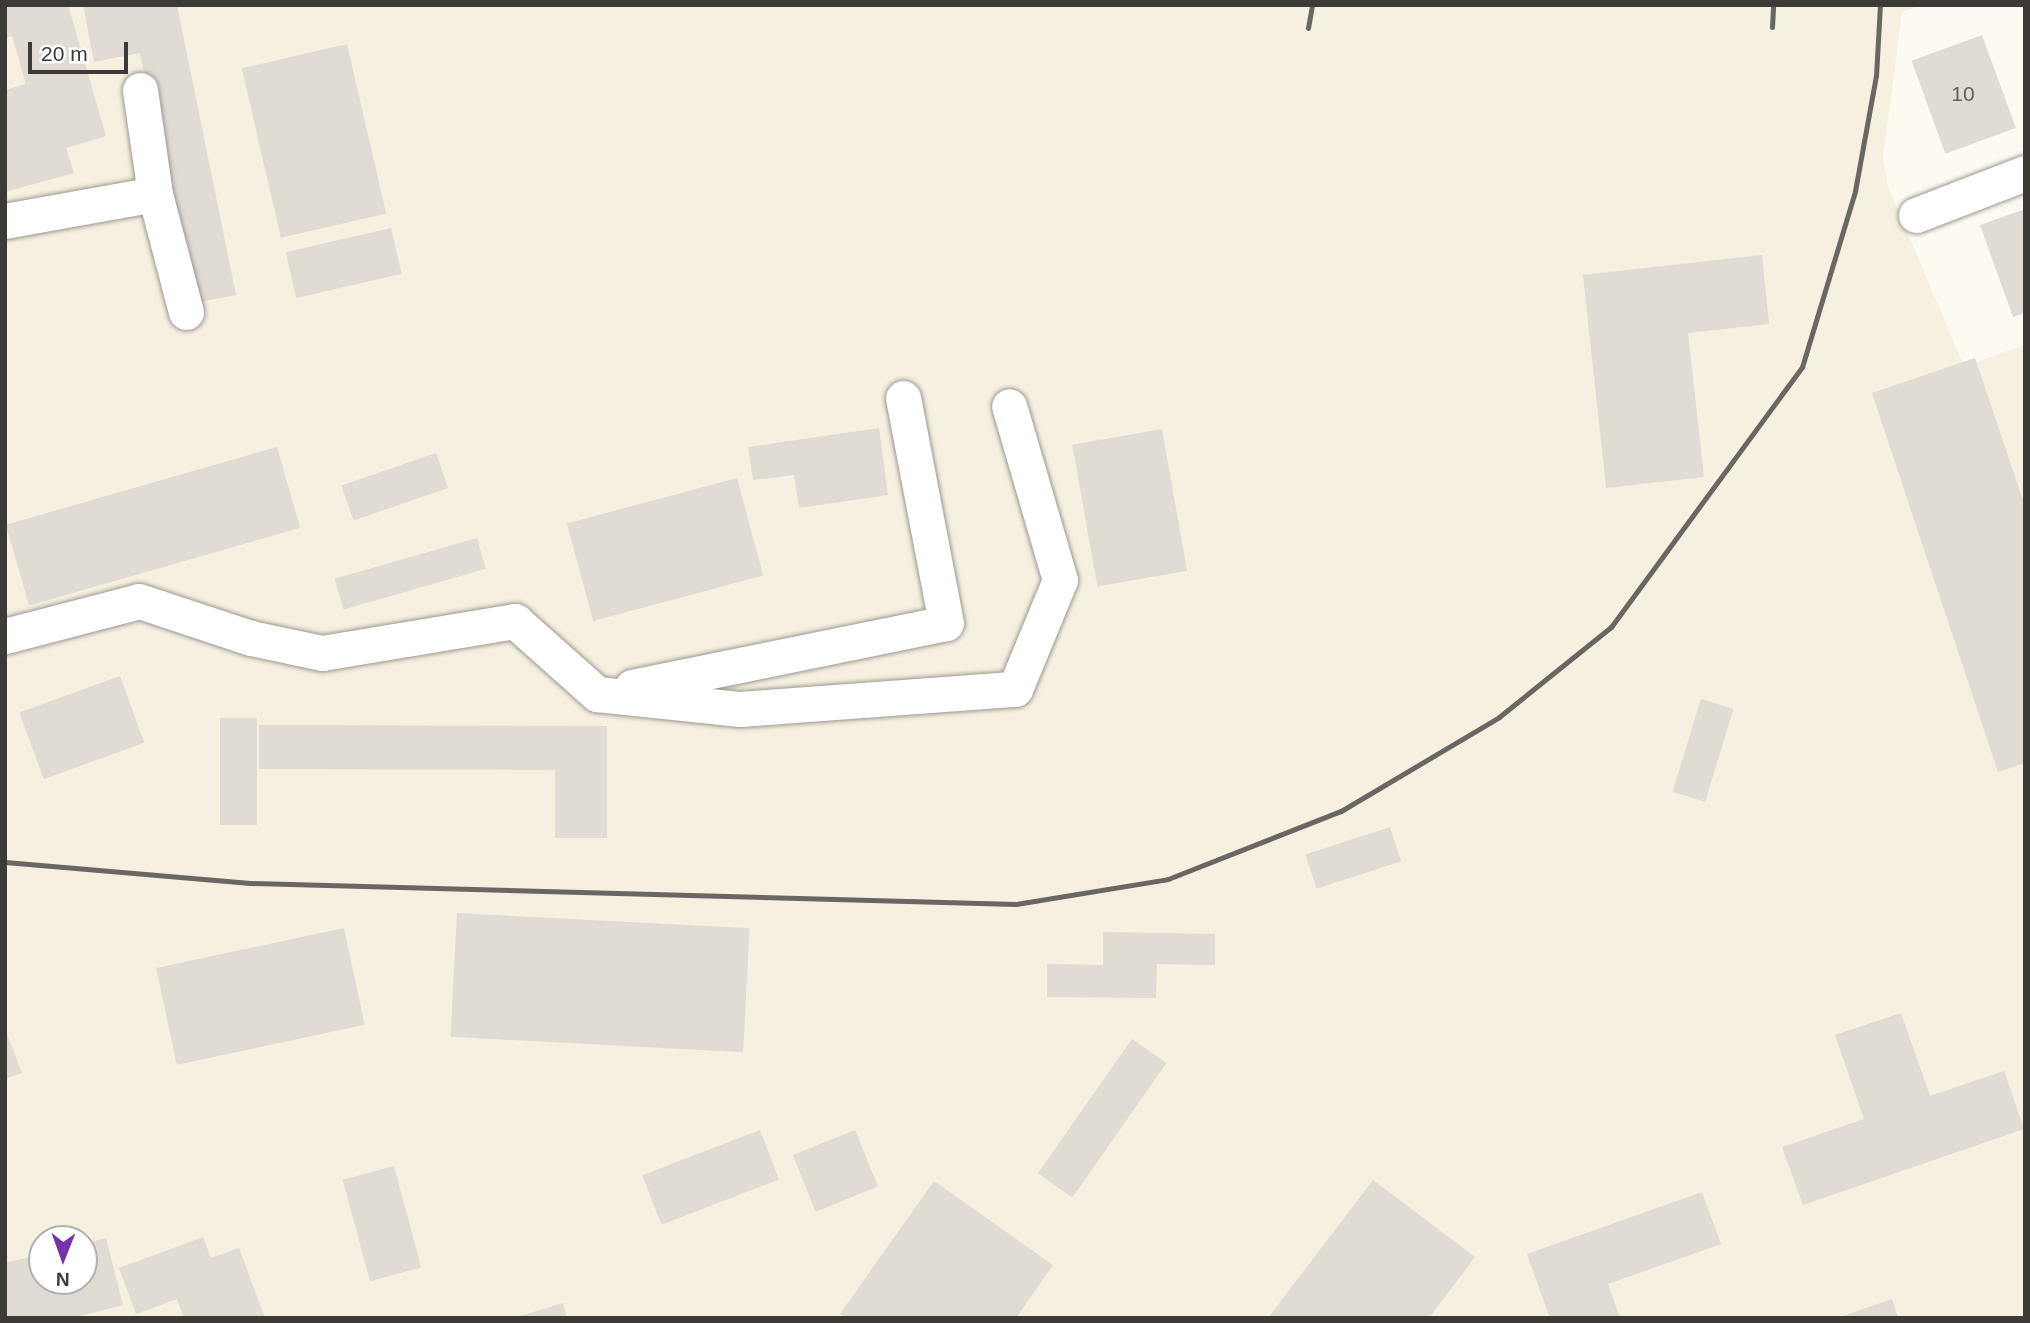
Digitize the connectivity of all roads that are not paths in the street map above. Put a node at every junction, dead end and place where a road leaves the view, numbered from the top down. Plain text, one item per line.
1 (140, 89) dead end
2 (2025, 173) edge
3 (155, 194) junction
4 (1916, 215) dead end
5 (5, 221) edge
6 (186, 312) dead end
7 (903, 398) dead end
8 (1009, 406) dead end
9 (5, 636) edge
10 (597, 694) junction

1 - 3 street
2 - 4 street
3 - 5 street
3 - 6 street
7 - 10 street
8 - 10 street
9 - 10 street

